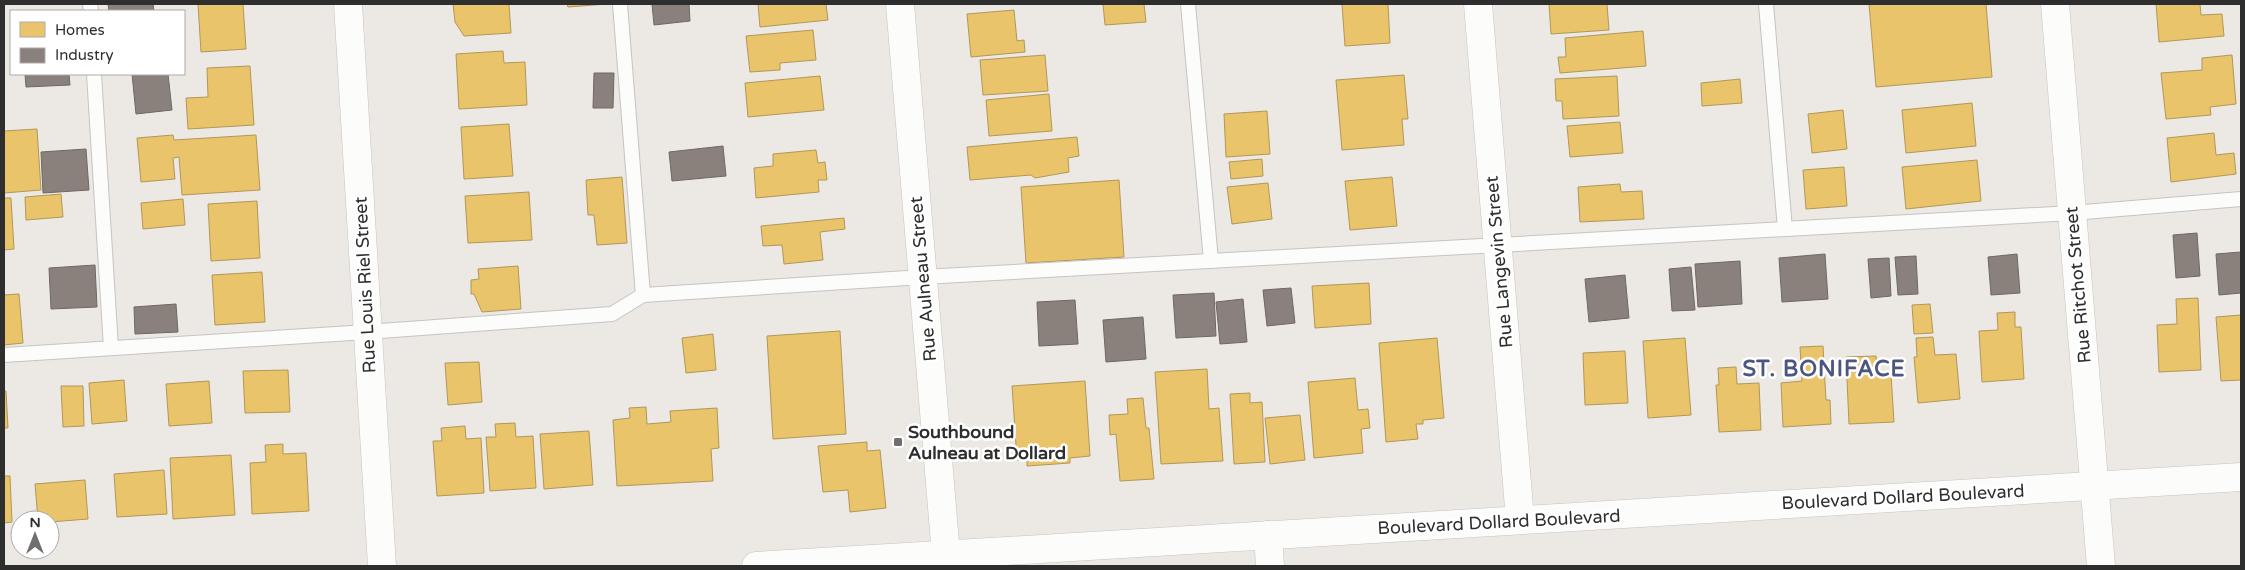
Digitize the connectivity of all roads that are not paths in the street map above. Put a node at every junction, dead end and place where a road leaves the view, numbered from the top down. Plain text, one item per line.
1 (348, 4) edge
2 (620, 4) edge
3 (900, 4) edge
4 (1188, 4) edge
5 (1478, 4) edge
6 (1766, 4) edge
7 (2055, 4) edge
8 (94, 75) edge
9 (2241, 199) edge
10 (2072, 212) junction
11 (1785, 229) junction
12 (1498, 245) junction
13 (1210, 261) junction
14 (923, 277) junction
15 (643, 295) junction
16 (367, 332) junction
17 (112, 348) junction
18 (4, 355) edge
19 (2241, 477) edge
20 (2094, 486) junction
21 (1520, 520) junction
22 (1268, 535) junction
23 (946, 555) junction
24 (382, 566) edge
25 (756, 566) edge
26 (1270, 566) edge
27 (2101, 566) edge

1 - 16 street, Rue Louis Riel Street
2 - 15 lane
3 - 14 street, Rue Aulneau Street
4 - 13 lane
5 - 12 street, Rue Langevin Street
6 - 11 lane
7 - 10 street, Rue Ritchot Street
8 - 17 lane
9 - 10 lane
10 - 11 lane
10 - 20 street, Rue Ritchot Street
11 - 12 lane
12 - 13 lane
12 - 21 street, Rue Langevin Street
13 - 14 lane
14 - 15 lane
14 - 23 street, Rue Aulneau Street
15 - 16 lane
16 - 17 lane
16 - 24 street, Rue Louis Riel Street
17 - 18 lane
19 - 20 street, Boulevard Dollard Boulevard
20 - 21 street, Boulevard Dollard Boulevard
20 - 27 street, Rue Ritchot Street
21 - 22 street, Boulevard Dollard Boulevard
22 - 23 street, Boulevard Dollard Boulevard
22 - 26 street
23 - 25 street, Boulevard Dollard Boulevard

